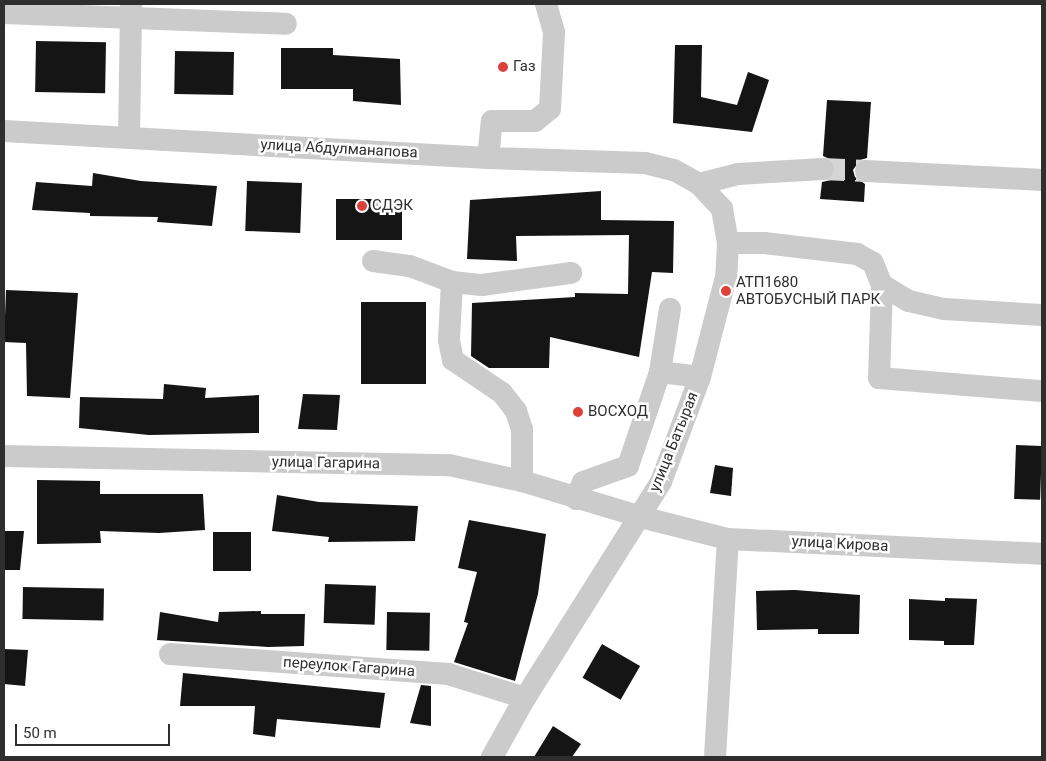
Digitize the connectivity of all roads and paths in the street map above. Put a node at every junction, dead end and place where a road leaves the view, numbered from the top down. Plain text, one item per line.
1 (546, 4) edge
2 (131, 11) edge
3 (4, 13) edge
4 (286, 24) dead end
5 (4, 131) edge
6 (129, 138) junction
7 (488, 158) junction
8 (674, 170) joint
9 (822, 170) tunnel mouth
10 (866, 171) tunnel mouth
11 (1042, 180) edge
12 (699, 184) junction
13 (728, 243) junction
14 (373, 261) dead end
15 (572, 273) dead end
16 (452, 282) junction
17 (882, 285) junction
18 (670, 309) dead end
19 (1042, 315) edge
20 (660, 372) junction
21 (700, 377) junction
22 (1042, 391) edge
23 (4, 456) edge
24 (522, 481) junction
25 (576, 498) junction
26 (641, 517) junction
27 (728, 539) junction
28 (1042, 554) edge
29 (170, 654) dead end
30 (524, 698) junction
31 (492, 757) edge
32 (715, 757) edge

1 - 7 street
2 - 3 street
2 - 4 street
2 - 6 street
5 - 6 street, улица Абдулманапова
6 - 7 street, улица Абдулманапова
7 - 8 street, улица Абдулманапова
8 - 12 street, улица Батырая
9 - 12 street
10 - 11 street
12 - 13 street, улица Батырая
13 - 17 street
13 - 21 street, улица Батырая
14 - 16 street
15 - 16 street
16 - 24 street
17 - 19 street
17 - 22 street
18 - 20 street
20 - 21 street
20 - 25 street
21 - 26 street, улица Батырая
23 - 24 street, улица Гагарина
24 - 25 street, улица Гагарина
25 - 26 street, улица Гагарина
26 - 27 street, улица Кирова
26 - 30 street, улица Батырая
27 - 28 street, улица Кирова
27 - 32 street
29 - 30 street, переулок Гагарина
30 - 31 street, улица Батырая

